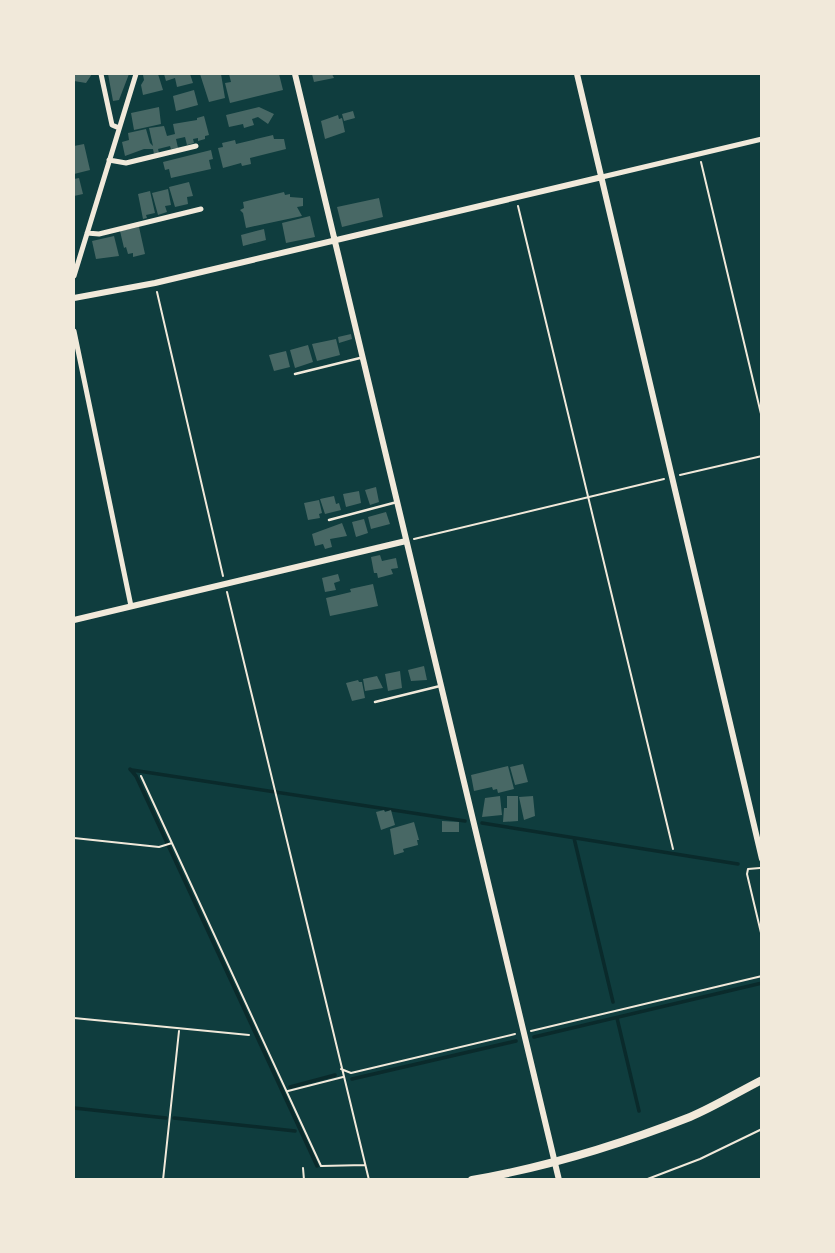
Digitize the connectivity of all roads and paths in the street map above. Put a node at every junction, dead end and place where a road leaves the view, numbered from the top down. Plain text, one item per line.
1 (101, 74) edge
2 (136, 74) edge
3 (295, 74) edge
4 (577, 74) edge
5 (119, 128) junction
6 (761, 139) edge
7 (196, 146) dead end
8 (699, 154) junction
9 (109, 160) junction
10 (602, 177) junction
11 (516, 197) junction
12 (201, 208) dead end
13 (87, 233) junction
14 (335, 241) junction
15 (74, 276) edge
16 (155, 283) junction
17 (74, 298) edge
18 (74, 331) edge
19 (363, 357) junction
20 (295, 374) dead end
21 (761, 418) edge
22 (761, 456) edge
23 (673, 477) junction
24 (588, 497) junction
25 (398, 502) junction
26 (329, 520) dead end
27 (406, 541) junction
28 (225, 584) junction
29 (131, 606) junction
30 (74, 620) edge
31 (441, 686) junction
32 (375, 702) dead end
33 (141, 776) dead end
34 (74, 838) edge
35 (169, 844) junction
36 (673, 849) dead end
37 (761, 859) edge
38 (761, 868) edge
39 (761, 937) edge
40 (761, 976) edge
41 (74, 1018) edge
42 (179, 1029) junction
43 (523, 1032) junction
44 (249, 1035) dead end
45 (341, 1068) junction
46 (343, 1077) junction
47 (761, 1080) edge
48 (287, 1091) junction
49 (761, 1129) edge
50 (555, 1162) junction
51 (366, 1165) junction
52 (303, 1168) dead end
53 (661, 1175) junction
54 (163, 1180) edge
55 (304, 1180) edge
56 (369, 1180) edge
57 (472, 1180) edge
58 (559, 1180) edge
59 (645, 1180) edge
60 (662, 1180) edge

1 - 5 street
2 - 5 street
3 - 14 street
4 - 10 street
5 - 9 street
6 - 8 street
7 - 9 street
8 - 10 street
8 - 21 path
9 - 13 street
10 - 11 street
10 - 23 street
11 - 14 street
11 - 24 path
12 - 13 street
13 - 15 street
14 - 16 street
14 - 19 street
16 - 17 street
16 - 28 path
18 - 29 street
19 - 20 lane
19 - 25 street
22 - 23 path
23 - 24 path
23 - 37 street
24 - 27 path
24 - 36 path
25 - 26 lane
25 - 27 street
27 - 28 street
27 - 31 street
28 - 29 street
28 - 45 path
29 - 30 street
31 - 32 lane
31 - 43 street
33 - 35 path
34 - 35 path
35 - 48 path
38 - 39 path
40 - 43 path
41 - 42 path
42 - 44 path
42 - 54 path
43 - 45 path
43 - 50 street
45 - 46 path
46 - 48 path
46 - 51 path
47 - 50 highway
48 - 51 path
49 - 53 path
50 - 57 highway
50 - 58 street
51 - 56 path
52 - 55 path
53 - 59 path
53 - 60 path

